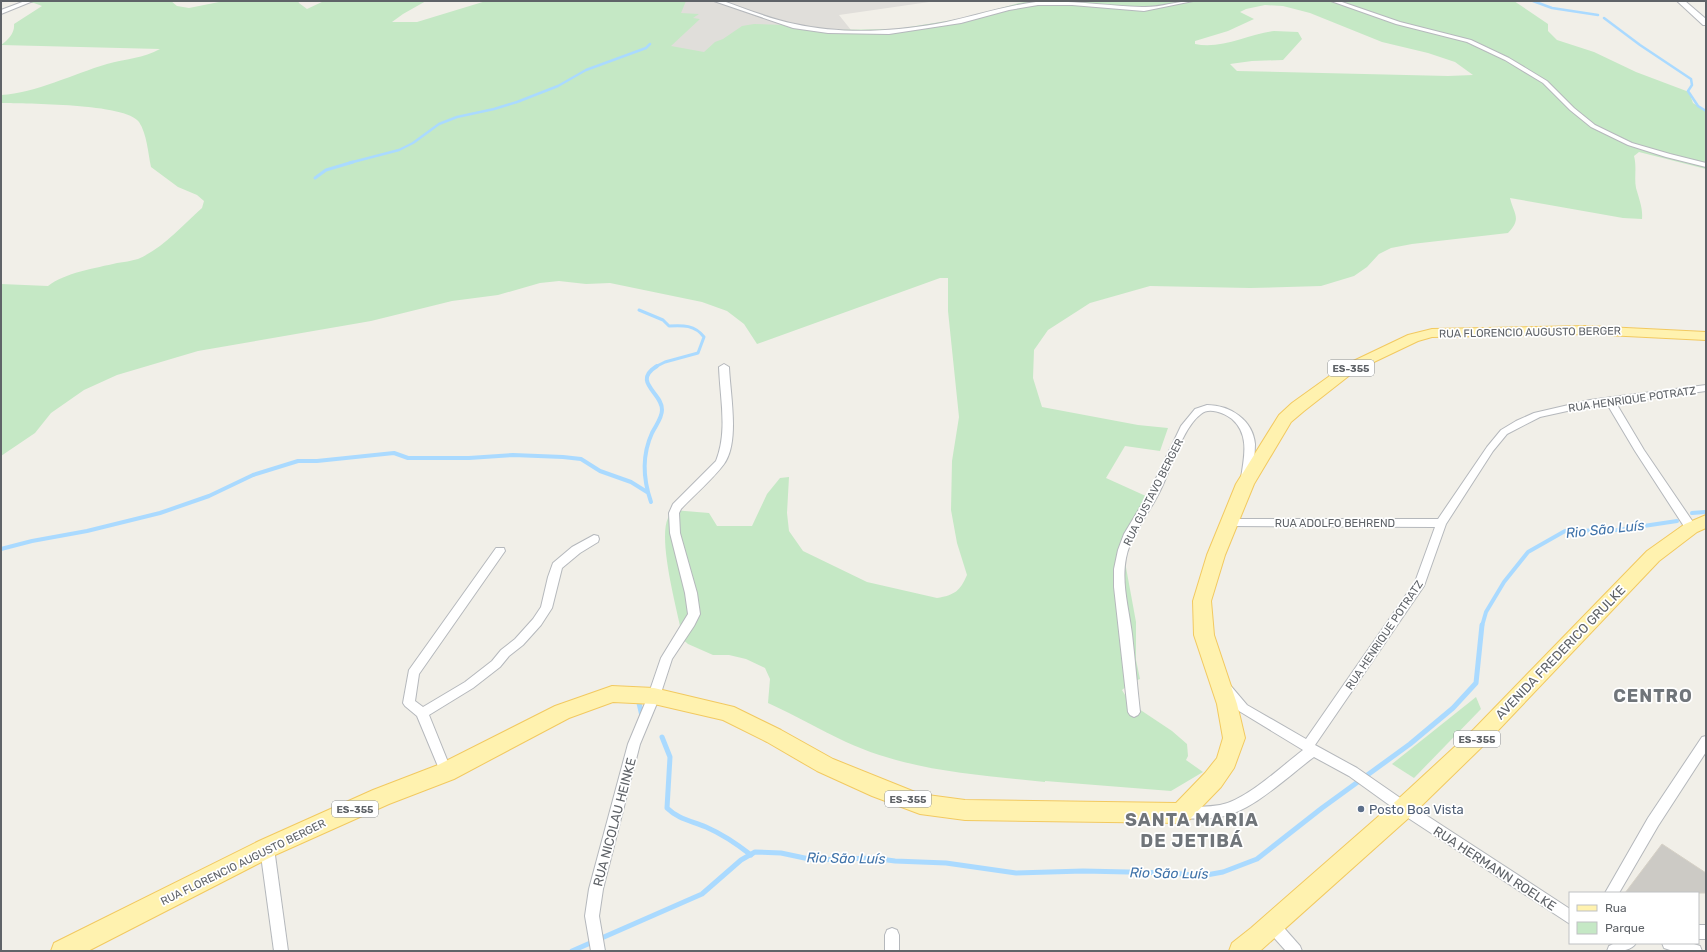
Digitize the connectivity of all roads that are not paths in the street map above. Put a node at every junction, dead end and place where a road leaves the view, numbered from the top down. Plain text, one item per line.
1 (30, 1) edge
2 (717, 1) edge
3 (1190, 1) edge
4 (1334, 1) edge
5 (1681, 1) edge
6 (1, 12) edge
7 (1706, 23) edge
8 (1706, 165) edge
9 (1706, 336) edge
10 (724, 367) dead end
11 (1706, 388) edge
12 (1610, 400) junction
13 (1245, 484) junction
14 (1230, 522) junction
15 (1441, 523) junction
16 (1698, 524) edge
17 (594, 539) dead end
18 (500, 551) dead end
19 (1217, 677) junction
20 (654, 696) junction
21 (1134, 712) dead end
22 (422, 713) junction
23 (1706, 742) edge
24 (1311, 748) junction
25 (446, 772) junction
26 (1404, 808) junction
27 (1181, 813) junction
28 (267, 848) junction
29 (1613, 892) edge
30 (1569, 916) edge
31 (1272, 925) junction
32 (892, 935) dead end
33 (1627, 944) edge
34 (1671, 944) edge
35 (63, 951) edge
36 (281, 951) edge
37 (598, 951) edge
38 (892, 951) edge
39 (1241, 951) edge
40 (1295, 951) edge
41 (1614, 951) edge
42 (1695, 951) edge

1 - 6 street
2 - 3 street
4 - 8 street
5 - 7 street
9 - 13 main road, RUA FLORENCIO AUGUSTO BERGER / ES-355
10 - 20 street, RUA NICOLAU HEINKE
11 - 12 street, RUA HENRIQUE POTRATZ
12 - 15 street, RUA HENRIQUE POTRATZ
12 - 16 street
13 - 14 main road, RUA FLORENCIO AUGUSTO BERGER / ES-355
13 - 21 street, RUA GUSTAVO BERGER
14 - 15 street, RUA ADOLFO BEHREND
14 - 19 main road, RUA FLORENCIO AUGUSTO BERGER / ES-355
15 - 24 street, RUA HENRIQUE POTRATZ
16 - 26 main road, AVENIDA FREDERICO GRULKE / ES-355
17 - 22 street
18 - 22 street
19 - 24 street, RUA HERMANN ROELKE
19 - 27 main road, RUA FLORENCIO AUGUSTO BERGER / ES-355
20 - 25 main road, RUA FLORENCIO AUGUSTO BERGER / ES-355
20 - 27 main road, RUA FLORENCIO AUGUSTO BERGER / ES-355
20 - 37 street, RUA NICOLAU HEINKE
22 - 25 street
23 - 29 street
24 - 26 street, RUA HERMANN ROELKE
24 - 27 street, RUA HENRIQUE POTRATZ
25 - 28 main road, RUA FLORENCIO AUGUSTO BERGER / ES-355
26 - 30 street, RUA HERMANN ROELKE
26 - 31 main road, AVENIDA FREDERICO GRULKE / ES-355
28 - 35 main road, RUA FLORENCIO AUGUSTO BERGER / ES-355
28 - 36 street
31 - 39 main road, AVENIDA FREDERICO GRULKE / ES-355
31 - 40 street
32 - 38 street
33 - 41 street
34 - 42 street

